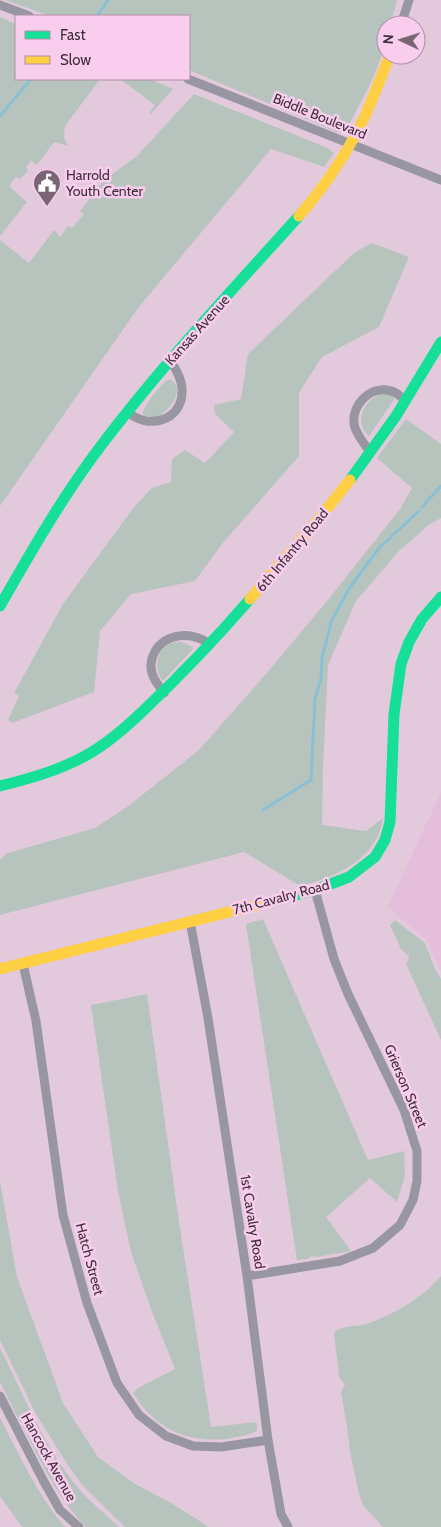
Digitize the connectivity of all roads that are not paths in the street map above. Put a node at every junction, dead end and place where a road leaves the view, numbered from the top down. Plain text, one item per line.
1 (409, 0) edge
2 (416, 0) edge
3 (0, 5) edge
4 (26, 15) edge
5 (404, 15) edge
6 (386, 65) edge
7 (190, 80) edge
8 (350, 143) junction
9 (441, 180) edge
10 (441, 342) edge
11 (170, 360) junction
12 (406, 400) junction
13 (128, 412) junction
14 (370, 452) junction
15 (441, 598) edge
16 (0, 606) edge
17 (210, 645) junction
18 (164, 692) junction
19 (0, 786) edge
20 (314, 890) junction
21 (190, 921) junction
22 (23, 964) junction
23 (0, 969) edge
24 (247, 1276) junction
25 (0, 1396) edge
26 (268, 1440) junction
27 (79, 1527) edge
28 (288, 1527) edge

1 - 2 street
1 - 5 street
3 - 4 street
6 - 8 street, Kansas Avenue
7 - 8 street, Biddle Boulevard
8 - 9 street, Biddle Boulevard
8 - 11 street, Kansas Avenue
10 - 12 street, 6th Infantry Road
11 - 13 street, Kansas Avenue
11 - 13 street
12 - 14 street, 6th Infantry Road
12 - 14 street
13 - 16 street, Kansas Avenue
14 - 17 street, 6th Infantry Road
15 - 20 street, 7th Cavalry Road
17 - 18 street, 6th Infantry Road
17 - 18 street
18 - 19 street, 6th Infantry Road
20 - 21 street, 7th Cavalry Road
20 - 24 street, Grierson Street
21 - 22 street, 7th Cavalry Road
21 - 24 street, 1st Cavalry Road
22 - 23 street, 7th Cavalry Road
22 - 26 street, Hatch Street
24 - 26 street, 1st Cavalry Road
25 - 27 street, Hancock Avenue
26 - 28 street, 1st Cavalry Road

